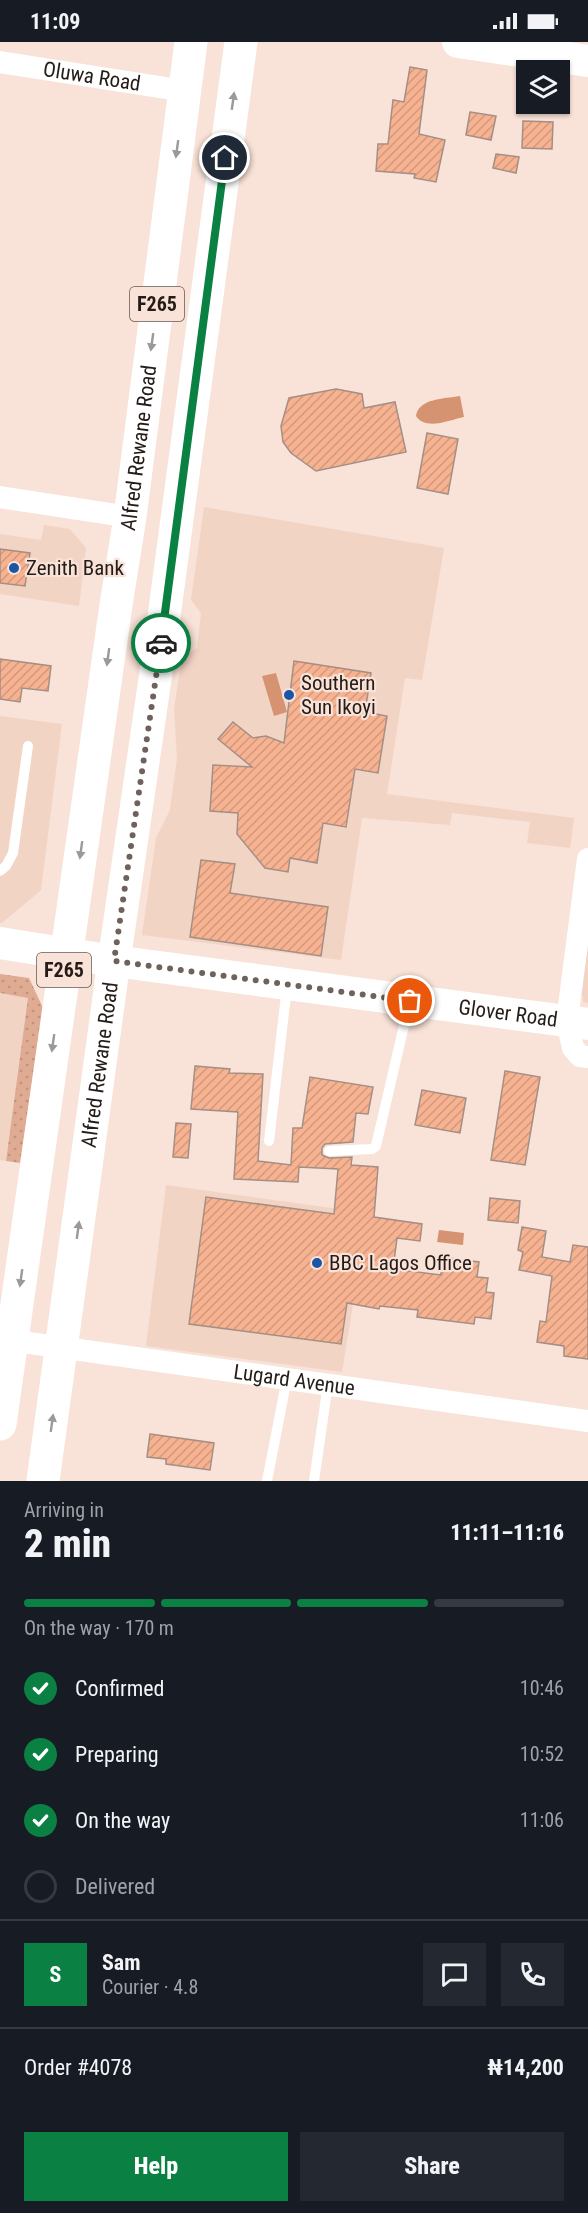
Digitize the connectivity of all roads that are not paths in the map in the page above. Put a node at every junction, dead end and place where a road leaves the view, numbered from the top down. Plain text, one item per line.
1 (191, 42) edge
2 (241, 42) edge
3 (458, 42) edge
4 (535, 47) edge
5 (588, 61) edge
6 (0, 62) edge
7 (185, 91) junction
8 (139, 442) junction
9 (185, 458) junction
10 (0, 497) edge
11 (130, 517) junction
12 (116, 605) junction
13 (163, 624) junction
14 (28, 746) dead end
15 (588, 859) edge
16 (0, 871) edge
17 (0, 943) edge
18 (66, 954) junction
19 (114, 961) junction
20 (287, 984) junction
21 (410, 1001) junction
22 (577, 1022) edge
23 (588, 1057) edge
24 (269, 1141) dead end
25 (329, 1151) dead end
26 (6, 1340) edge
27 (63, 1347) junction
28 (287, 1378) junction
29 (328, 1384) junction
30 (588, 1421) edge
31 (0, 1424) edge
32 (43, 1481) edge
33 (267, 1481) edge
34 (314, 1481) edge

1 - 7 main road, Alfred Rewane Road / F265
9 -> 2 main road, Alfred Rewane Road / F265
3 - 4 street
4 - 5 street
6 - 7 street, Oluwa Road
7 -> 8 main road, Alfred Rewane Road / F265
8 - 9 main road
8 - 11 main road, Alfred Rewane Road / F265
9 - 13 main road, Alfred Rewane Road / F265
10 - 11 street
11 - 12 main road, Alfred Rewane Road / F265
12 - 13 main road
12 -> 18 main road, Alfred Rewane Road / F265
13 - 19 main road, Alfred Rewane Road / F265
14 - 16 lane
15 - 22 street
17 - 18 street, Glover Road
18 - 19 street, Glover Road
18 -> 26 main road, Alfred Rewane Road / F265
19 - 20 street, Glover Road
27 -> 19 main road, Alfred Rewane Road / F265
20 - 21 street, Glover Road
20 - 24 lane
21 - 22 street, Glover Road
21 - 25 lane
22 - 23 street
26 - 27 street, Lugard Avenue
26 - 31 main road, Alfred Rewane Road / F265
27 - 28 street, Lugard Avenue
32 -> 27 main road, Alfred Rewane Road / F265
28 - 29 street, Lugard Avenue
28 - 33 lane
29 - 30 street, Lugard Avenue
29 - 34 lane

